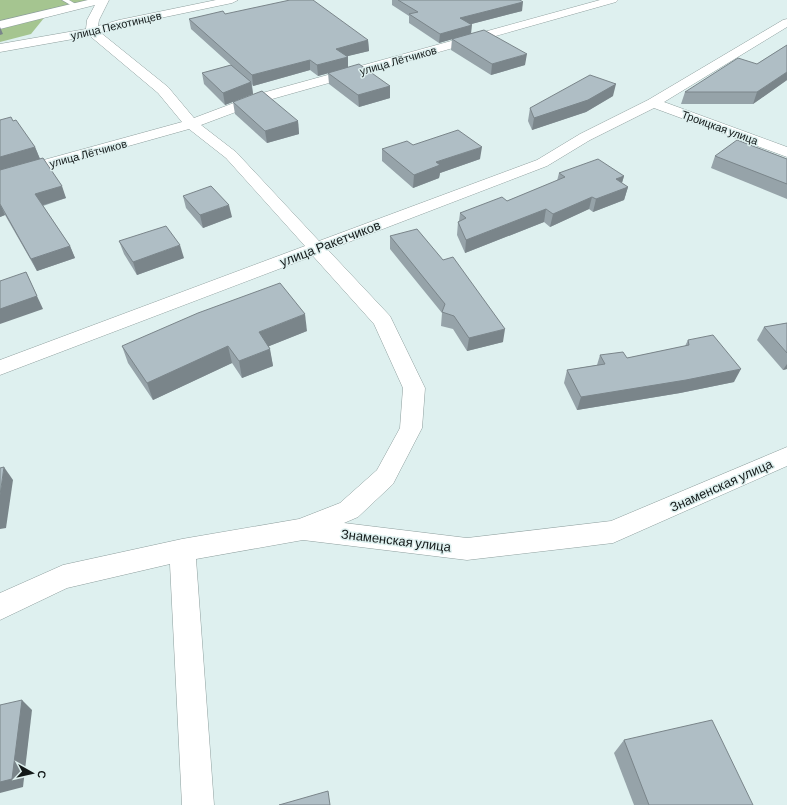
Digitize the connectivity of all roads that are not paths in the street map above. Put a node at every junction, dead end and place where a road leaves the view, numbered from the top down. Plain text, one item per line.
1 (65, 0) edge
2 (102, 0) edge
3 (232, 0) edge
4 (612, 0) edge
5 (76, 6) junction
6 (787, 22) edge
7 (0, 25) edge
8 (92, 32) junction
9 (767, 35) junction
10 (780, 38) dead end
11 (0, 48) edge
12 (653, 103) junction
13 (191, 124) junction
14 (787, 152) edge
15 (0, 177) edge
16 (316, 248) junction
17 (0, 368) edge
18 (787, 456) edge
19 (303, 528) junction
20 (182, 550) junction
21 (0, 606) edge
22 (198, 805) edge

1 - 5 lane
2 - 5 street
2 - 8 street
3 - 8 street, улица Пехотинцев
4 - 13 street, улица Лётчиков
5 - 7 street
6 - 9 street, улица Ракетчиков
8 - 11 street, улица Пехотинцев
8 - 13 street
9 - 10 street
9 - 12 street, улица Ракетчиков
12 - 14 street, Троицкая улица
12 - 16 street, улица Ракетчиков
13 - 15 street, улица Лётчиков
13 - 16 street
16 - 17 street, улица Ракетчиков
16 - 19 street
18 - 19 street, Знаменская улица
19 - 20 street, Знаменская улица
20 - 21 street, Знаменская улица
20 - 22 street

